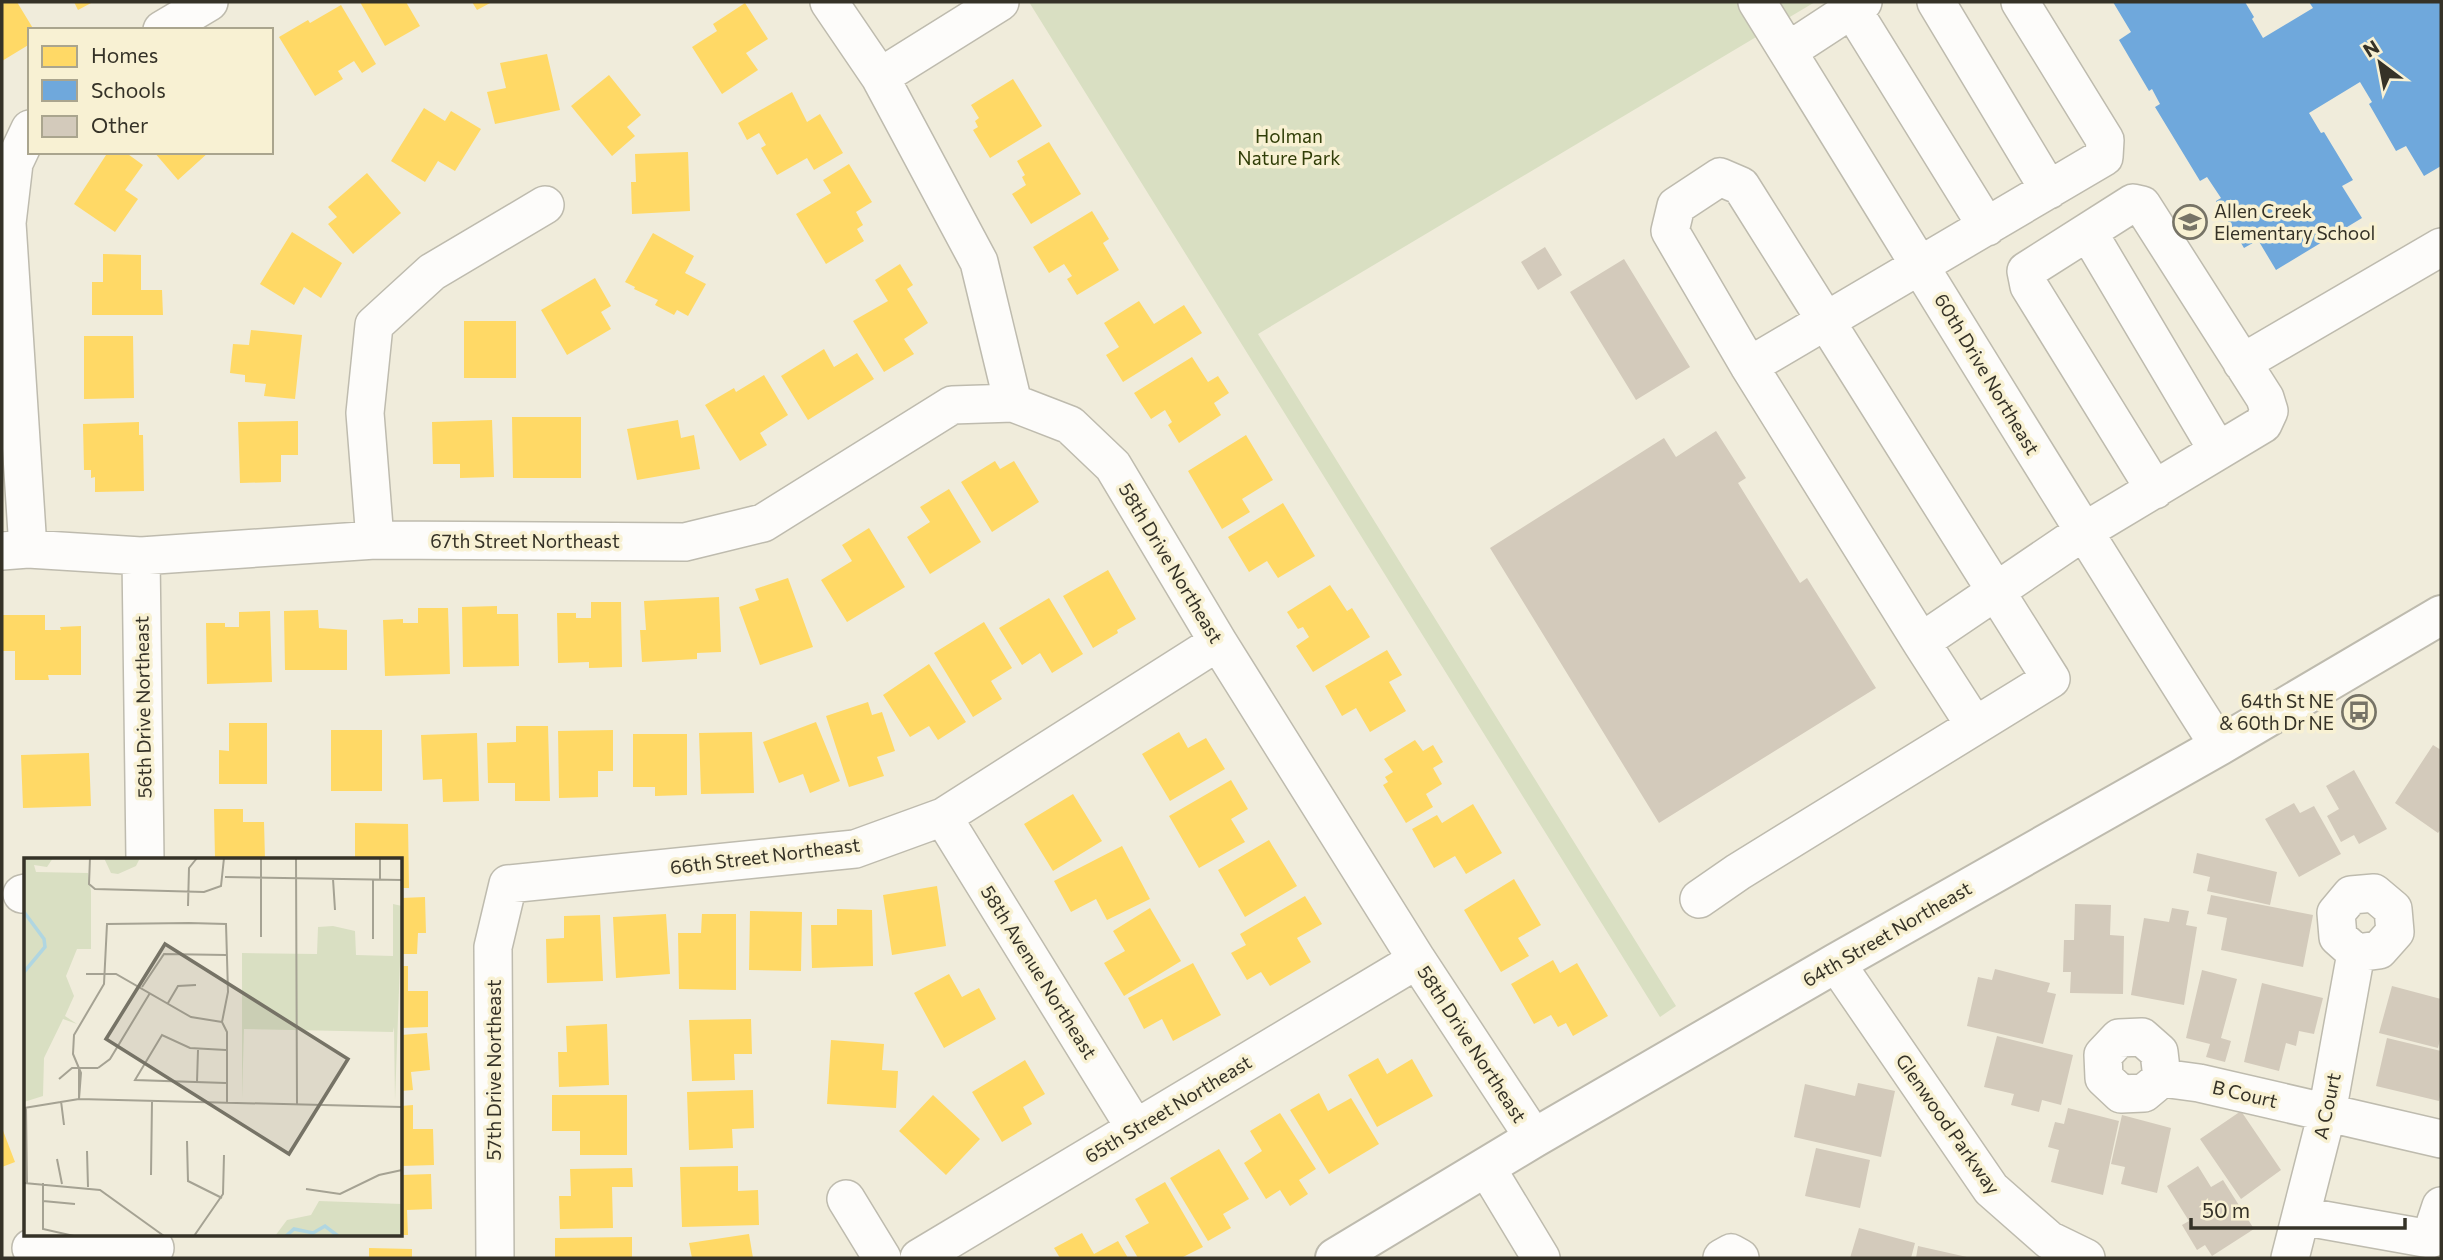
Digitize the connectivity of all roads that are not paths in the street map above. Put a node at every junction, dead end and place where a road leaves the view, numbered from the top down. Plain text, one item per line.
1 (209, 2) edge
2 (829, 2) edge
3 (1000, 2) edge
4 (1757, 2) edge
5 (1936, 2) edge
6 (2020, 2) edge
7 (1858, 5) edge
8 (165, 28) edge
9 (1788, 51) junction
10 (880, 77) junction
11 (28, 133) edge
12 (2049, 190) junction
13 (545, 205) dead end
14 (4, 223) edge
15 (1987, 227) junction
16 (2088, 232) junction
17 (2441, 247) edge
18 (1921, 266) junction
19 (1827, 321) junction
20 (2242, 363) junction
21 (1749, 366) junction
22 (1013, 403) junction
23 (2218, 451) junction
24 (2155, 490) junction
25 (2082, 532) junction
26 (375, 540) junction
27 (15, 550) edge
28 (141, 556) junction
29 (1996, 591) junction
30 (2441, 615) edge
31 (1218, 642) junction
32 (1921, 642) junction
33 (1975, 726) junction
34 (2219, 746) junction
35 (943, 817) junction
36 (145, 858) edge
37 (508, 884) joint
38 (1699, 899) dead end
39 (2356, 953) dead end
40 (1417, 960) junction
41 (1836, 962) junction
42 (2162, 1078) dead end
43 (2327, 1113) junction
44 (1135, 1128) junction
45 (1534, 1138) junction
46 (2441, 1139) edge
47 (1486, 1167) junction
48 (846, 1199) dead end
49 (2441, 1206) edge
50 (2301, 1216) junction
51 (155, 1247) edge
52 (31, 1248) dead end
53 (495, 1258) edge
54 (882, 1258) edge
55 (919, 1258) edge
56 (1335, 1258) edge
57 (1541, 1258) edge
58 (1722, 1258) edge
59 (1740, 1258) edge
60 (2086, 1258) edge
61 (2290, 1258) edge

1 - 8 street
2 - 10 street
3 - 10 street
4 - 9 street, 60th Drive Northeast
5 - 12 street
6 - 12 street
7 - 9 street
7 - 15 street
9 - 18 street, 60th Drive Northeast
10 - 22 street
11 - 14 street
12 - 15 street
13 - 26 street
14 - 27 street
15 - 18 street
16 - 20 street
16 - 23 street
16 - 24 street
17 - 20 street
18 - 19 street
18 - 25 street, 60th Drive Northeast
19 - 21 street
19 - 21 street
19 - 29 street
20 - 23 street
21 - 32 street
22 - 26 street, 67th Street Northeast
22 - 31 street, 58th Drive Northeast
23 - 24 street
24 - 25 street
25 - 29 street
25 - 34 street, 60th Drive Northeast
26 - 28 street, 67th Street Northeast
27 - 28 street, 67th Street Northeast
28 - 36 street, 56th Drive Northeast
29 - 32 street
29 - 33 street
30 - 34 main road, 64th Street Northeast
31 - 35 street, 66th Street Northeast
31 - 40 street, 58th Drive Northeast
32 - 33 street
33 - 38 street
34 - 41 main road, 64th Street Northeast
35 - 37 street, 66th Street Northeast
35 - 44 street, 58th Avenue Northeast
37 - 53 street, 57th Drive Northeast
39 - 43 street, A Court
40 - 44 street, 65th Street Northeast
40 - 45 street, 58th Drive Northeast
41 - 45 main road, 64th Street Northeast
41 - 60 street, Glenwood Parkway
42 - 43 street, B Court
43 - 46 street, B Court
43 - 50 street, A Court
44 - 55 street, 65th Street Northeast
45 - 47 main road, 64th Street Northeast
47 - 56 main road, 64th Street Northeast
47 - 57 street
48 - 54 street
49 - 50 street
50 - 61 street, A Court
51 - 52 street
58 - 59 street

